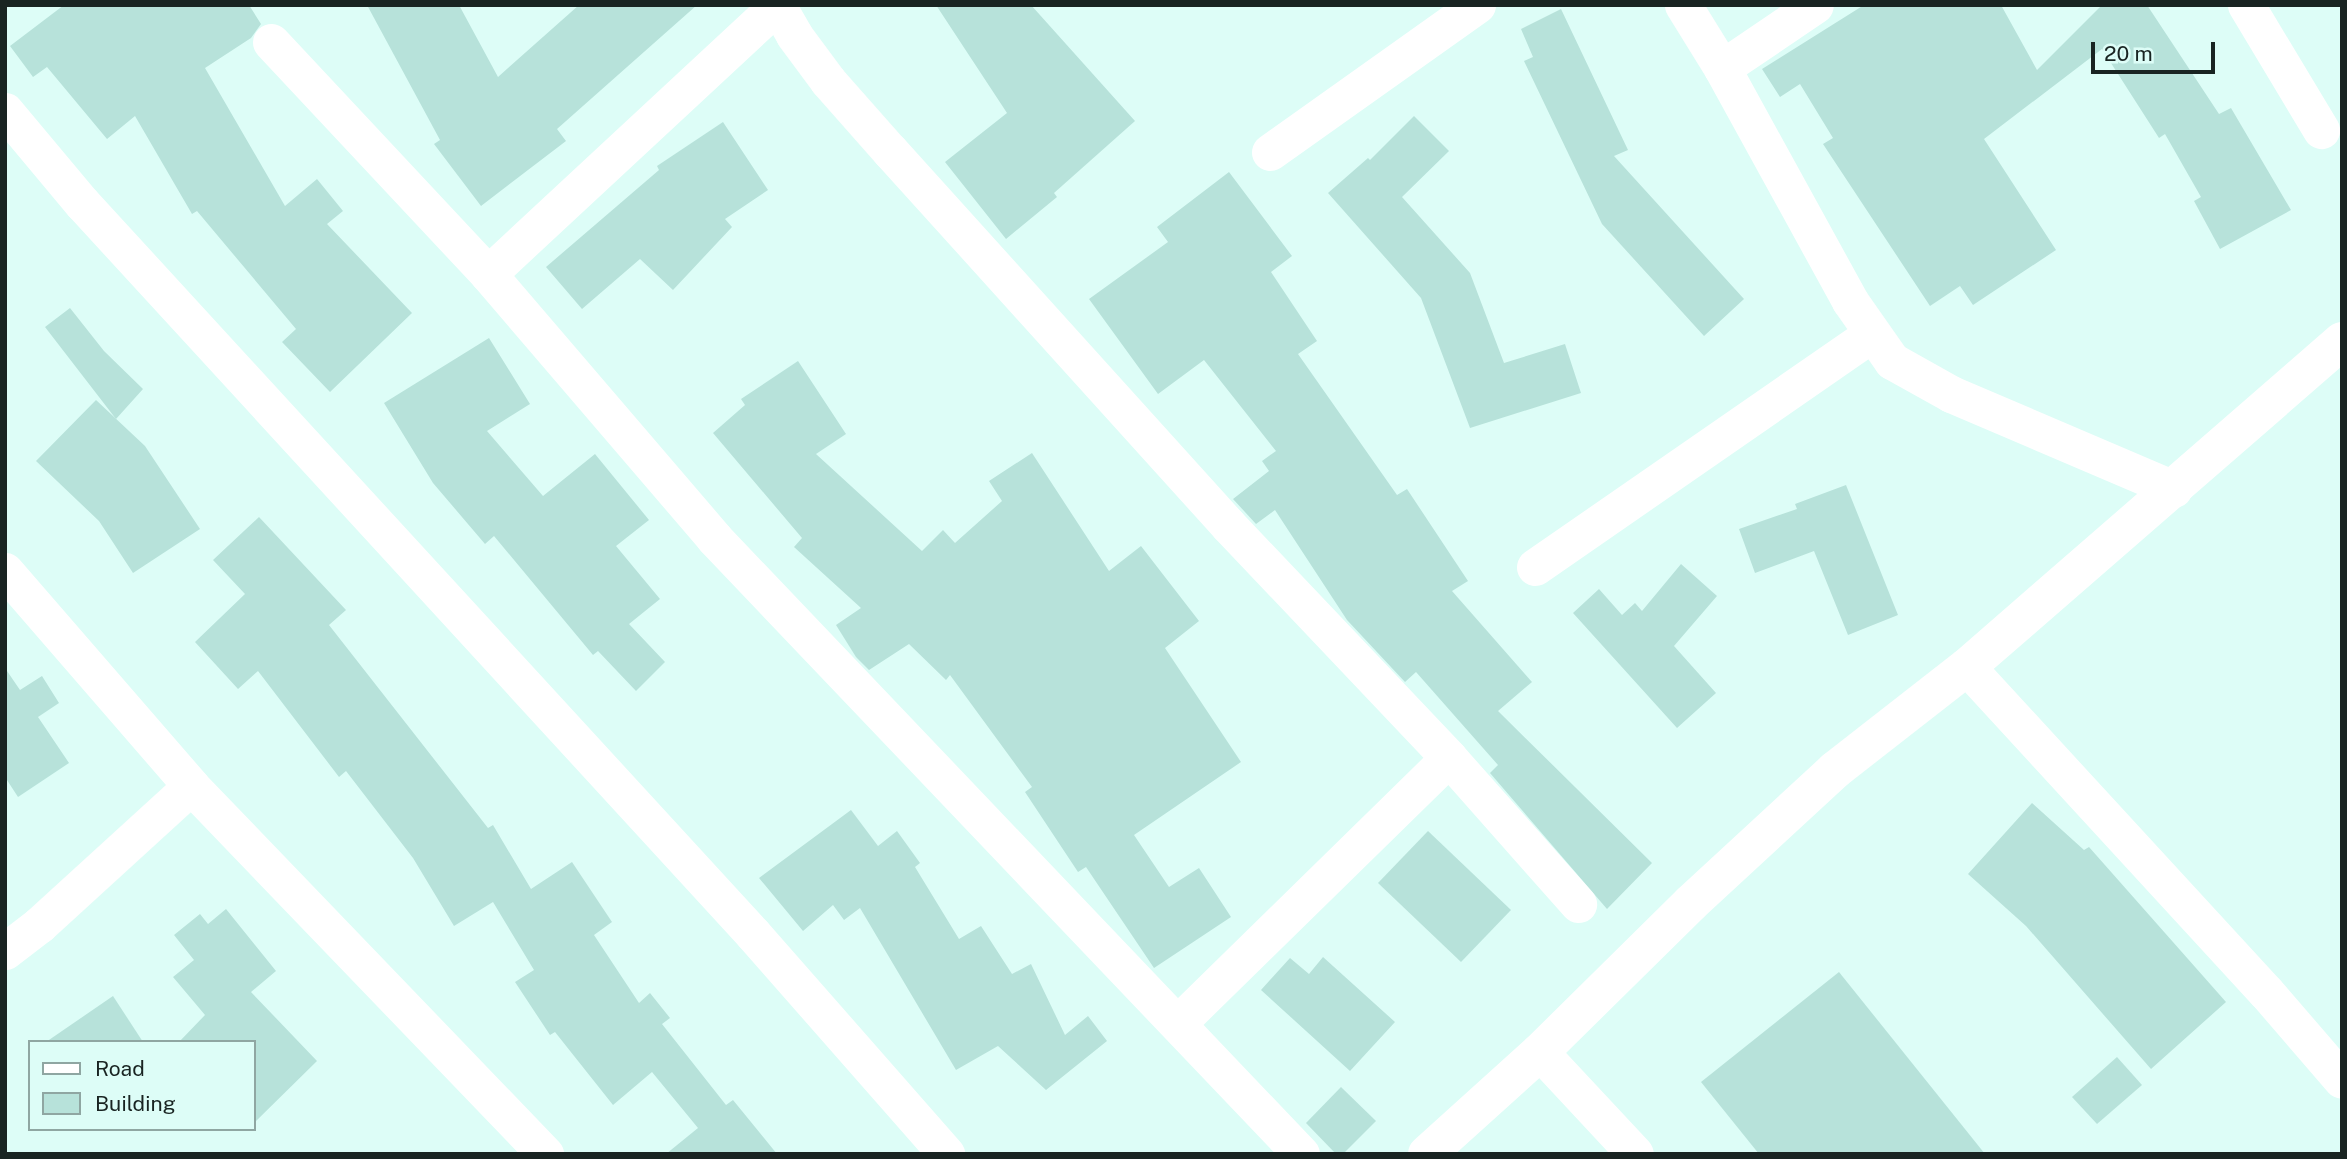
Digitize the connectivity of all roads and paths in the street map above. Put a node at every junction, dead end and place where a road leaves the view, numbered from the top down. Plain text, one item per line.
1 (777, 5) edge
2 (1477, 5) edge
3 (1683, 5) edge
4 (1815, 5) edge
5 (2246, 5) edge
6 (271, 42) dead end
7 (1722, 68) junction
8 (5, 111) edge
9 (2321, 130) dead end
10 (1270, 152) dead end
11 (488, 274) junction
12 (1871, 334) junction
13 (2342, 341) edge
14 (2174, 489) junction
15 (1535, 567) dead end
16 (5, 571) edge
17 (1967, 667) junction
18 (1449, 758) junction
19 (191, 786) junction
20 (1577, 904) dead end
21 (5, 951) edge
22 (1178, 1023) junction
23 (1540, 1052) junction
24 (2342, 1080) edge
25 (545, 1154) edge
26 (946, 1154) edge
27 (1301, 1154) edge
28 (1427, 1154) edge
29 (1635, 1154) edge

1 - 11 street
1 - 18 street
2 - 10 street
3 - 7 street
4 - 7 street
5 - 9 street
6 - 11 street
7 - 12 street
8 - 26 street
11 - 22 street
12 - 14 street
12 - 15 street
13 - 14 street
14 - 17 street
16 - 19 street
17 - 23 street
17 - 24 street
18 - 20 street
18 - 22 street
19 - 21 street
19 - 25 street
22 - 27 street
23 - 28 street
23 - 29 street

